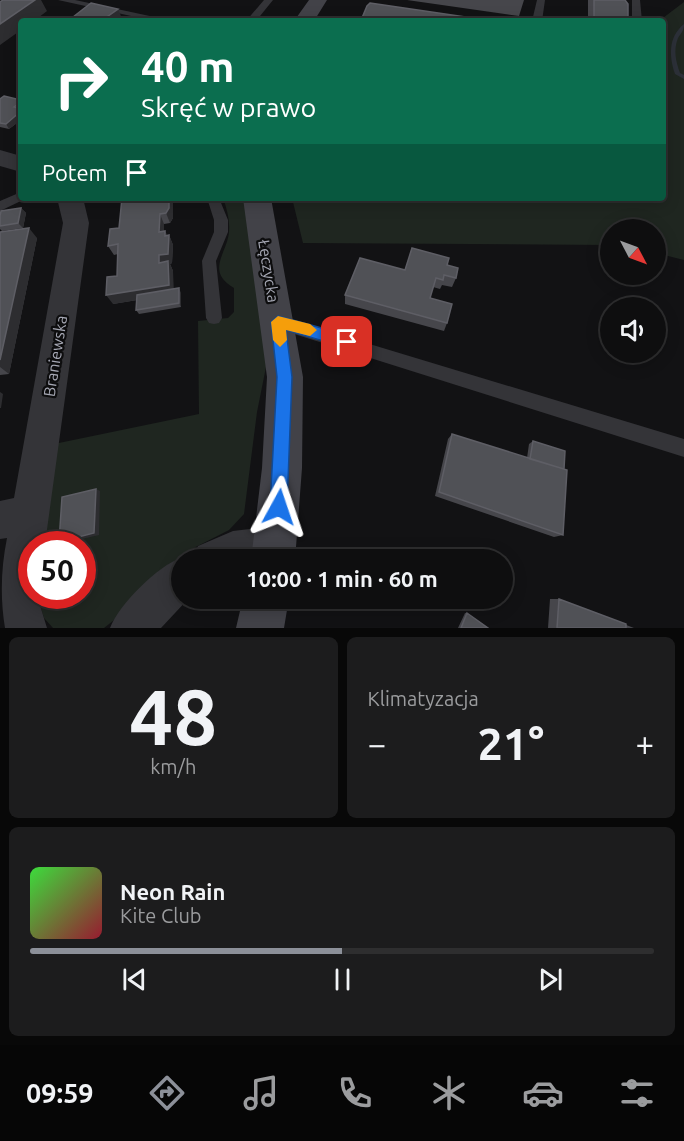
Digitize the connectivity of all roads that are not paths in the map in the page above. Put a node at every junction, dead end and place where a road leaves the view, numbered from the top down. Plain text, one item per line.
1 (62, 0) edge
2 (269, 0) edge
3 (318, 0) edge
4 (541, 0) edge
5 (636, 0) edge
6 (153, 18) edge
7 (254, 18) edge
8 (306, 18) edge
9 (538, 18) edge
10 (637, 18) edge
11 (0, 158) edge
12 (18, 163) edge
13 (18, 197) edge
14 (71, 201) edge
15 (214, 201) edge
16 (258, 201) edge
17 (0, 206) edge
18 (214, 318) dead end
19 (278, 322) junction
20 (684, 448) edge
21 (14, 517) edge
22 (274, 549) edge
23 (171, 588) edge
24 (264, 609) edge
25 (26, 628) edge
26 (131, 628) edge
27 (260, 628) edge

1 - 6 lane
2 - 7 lane
3 - 8 main road
4 - 9 lane
5 - 10 lane
11 - 12 street
13 - 17 lane
14 - 21 street, Braniewska
15 - 18 lane
16 - 19 main road, Łęczycka
19 - 20 lane
19 - 22 main road, Łęczycka
21 - 25 street, Braniewska
23 - 26 street
24 - 27 main road

